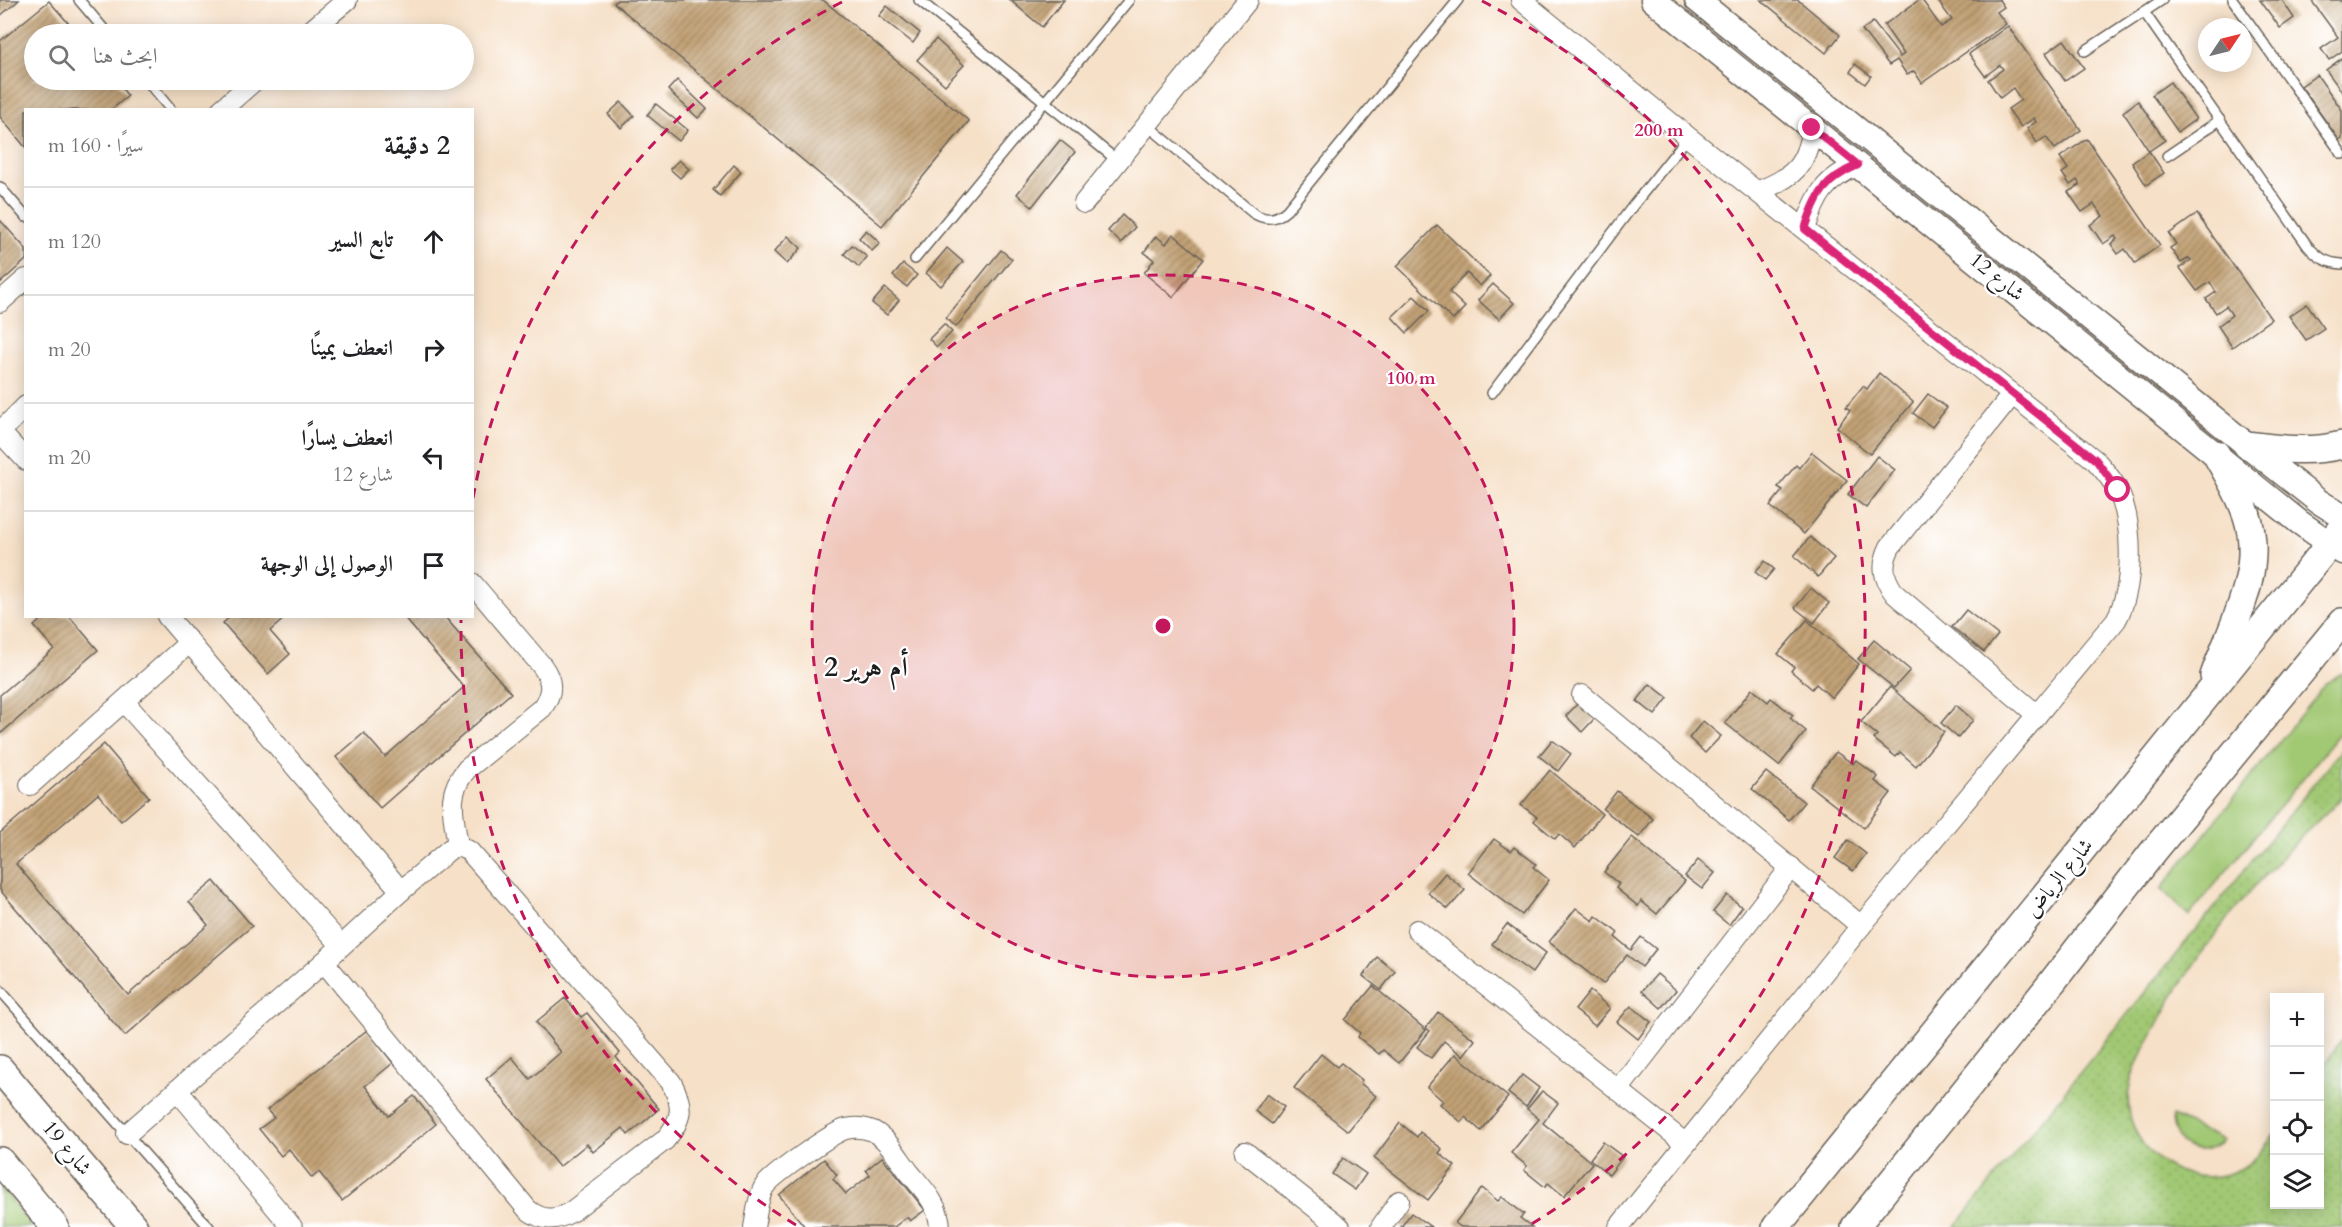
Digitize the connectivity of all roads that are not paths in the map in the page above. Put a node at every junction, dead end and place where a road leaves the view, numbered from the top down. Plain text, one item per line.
1 (79, 0) edge
2 (347, 0) edge
3 (919, 0) edge
4 (1129, 0) edge
5 (1248, 0) edge
6 (1458, 0) edge
7 (1521, 0) edge
8 (1653, 0) edge
9 (1697, 0) edge
10 (2162, 0) edge
11 (2233, 0) edge
12 (2144, 12) junction
13 (99, 24) edge
14 (319, 24) edge
15 (2085, 51) dead end
16 (154, 90) edge
17 (244, 90) edge
18 (1045, 102) junction
19 (169, 108) edge
20 (223, 108) edge
21 (2220, 120) junction
22 (1147, 124) junction
23 (1812, 128) junction
24 (1688, 137) junction
25 (2342, 153) edge
26 (2167, 156) dead end
27 (1118, 161) junction
28 (1858, 165) junction
29 (0, 187) edge
30 (1759, 191) junction
31 (1084, 203) dead end
32 (24, 215) edge
33 (1805, 229) junction
34 (915, 259) dead end
35 (2342, 264) edge
36 (24, 281) edge
37 (0, 302) edge
38 (1492, 393) dead end
39 (2012, 395) junction
40 (24, 408) edge
41 (0, 432) edge
42 (2247, 445) junction
43 (2342, 445) edge
44 (2217, 454) junction
45 (24, 458) edge
46 (2342, 516) edge
47 (2335, 549) edge
48 (474, 585) edge
49 (172, 618) edge
50 (2342, 622) edge
51 (190, 642) junction
52 (2342, 650) edge
53 (1582, 695) dead end
54 (2207, 696) junction
55 (2281, 696) junction
56 (125, 703) junction
57 (2037, 715) junction
58 (30, 785) dead end
59 (458, 846) junction
60 (1791, 867) junction
61 (401, 891) junction
62 (1861, 926) junction
63 (1417, 930) dead end
64 (341, 945) junction
65 (324, 962) junction
66 (0, 990) edge
67 (3, 1078) edge
68 (177, 1090) junction
69 (1618, 1090) junction
70 (127, 1134) junction
71 (1686, 1144) junction
72 (1245, 1152) dead end
73 (5, 1171) edge
74 (1400, 1202) dead end
75 (55, 1227) edge
76 (134, 1227) edge
77 (209, 1227) edge
78 (292, 1227) edge
79 (754, 1227) edge
80 (940, 1227) edge
81 (1340, 1227) edge
82 (1381, 1227) edge
83 (1619, 1227) edge
84 (1776, 1227) edge
85 (1855, 1227) edge

1 - 13 lane
2 - 14 street
3 - 18 lane
4 - 18 lane
5 - 22 street
6 - 22 lane
7 - 24 street
8 - 23 street, شارع 12
9 - 42 street, شارع 12
10 - 12 lane
11 - 25 lane
12 - 15 lane
12 - 21 lane
16 - 19 lane
17 - 20 street
18 - 27 lane
18 - 34 lane
21 - 26 lane
21 - 35 lane
22 - 27 street
23 - 28 street, شارع 12
23 - 30 street
24 - 30 street
24 - 38 lane
27 - 31 street
28 - 33 street
28 - 44 street, شارع 12
29 - 32 lane
30 - 33 street
33 - 39 street
36 - 37 street
39 - 57 street
39 - 57 street
40 - 41 street
41 - 45 street
42 - 43 main road
42 - 46 street, شارع 12
44 - 47 street, شارع 12
44 - 54 main road
47 - 54 main road, شارع الرياض
48 - 59 street
49 - 51 street
50 - 55 main road
51 - 56 street
51 - 61 street
52 - 55 main road
53 - 60 street
54 - 84 main road, شارع الرياض
55 - 85 main road
56 - 58 street
56 - 64 street
57 - 62 street
59 - 61 street
59 - 65 street
60 - 62 street
60 - 69 street
61 - 64 street
62 - 71 street
63 - 69 street
64 - 65 street
65 - 68 street
66 - 70 lane
67 - 76 main road, شارع 19
68 - 70 street
68 - 78 street
69 - 71 street
70 - 77 lane
71 - 83 street
72 - 81 street
73 - 75 main road
74 - 82 street
79 - 80 street

